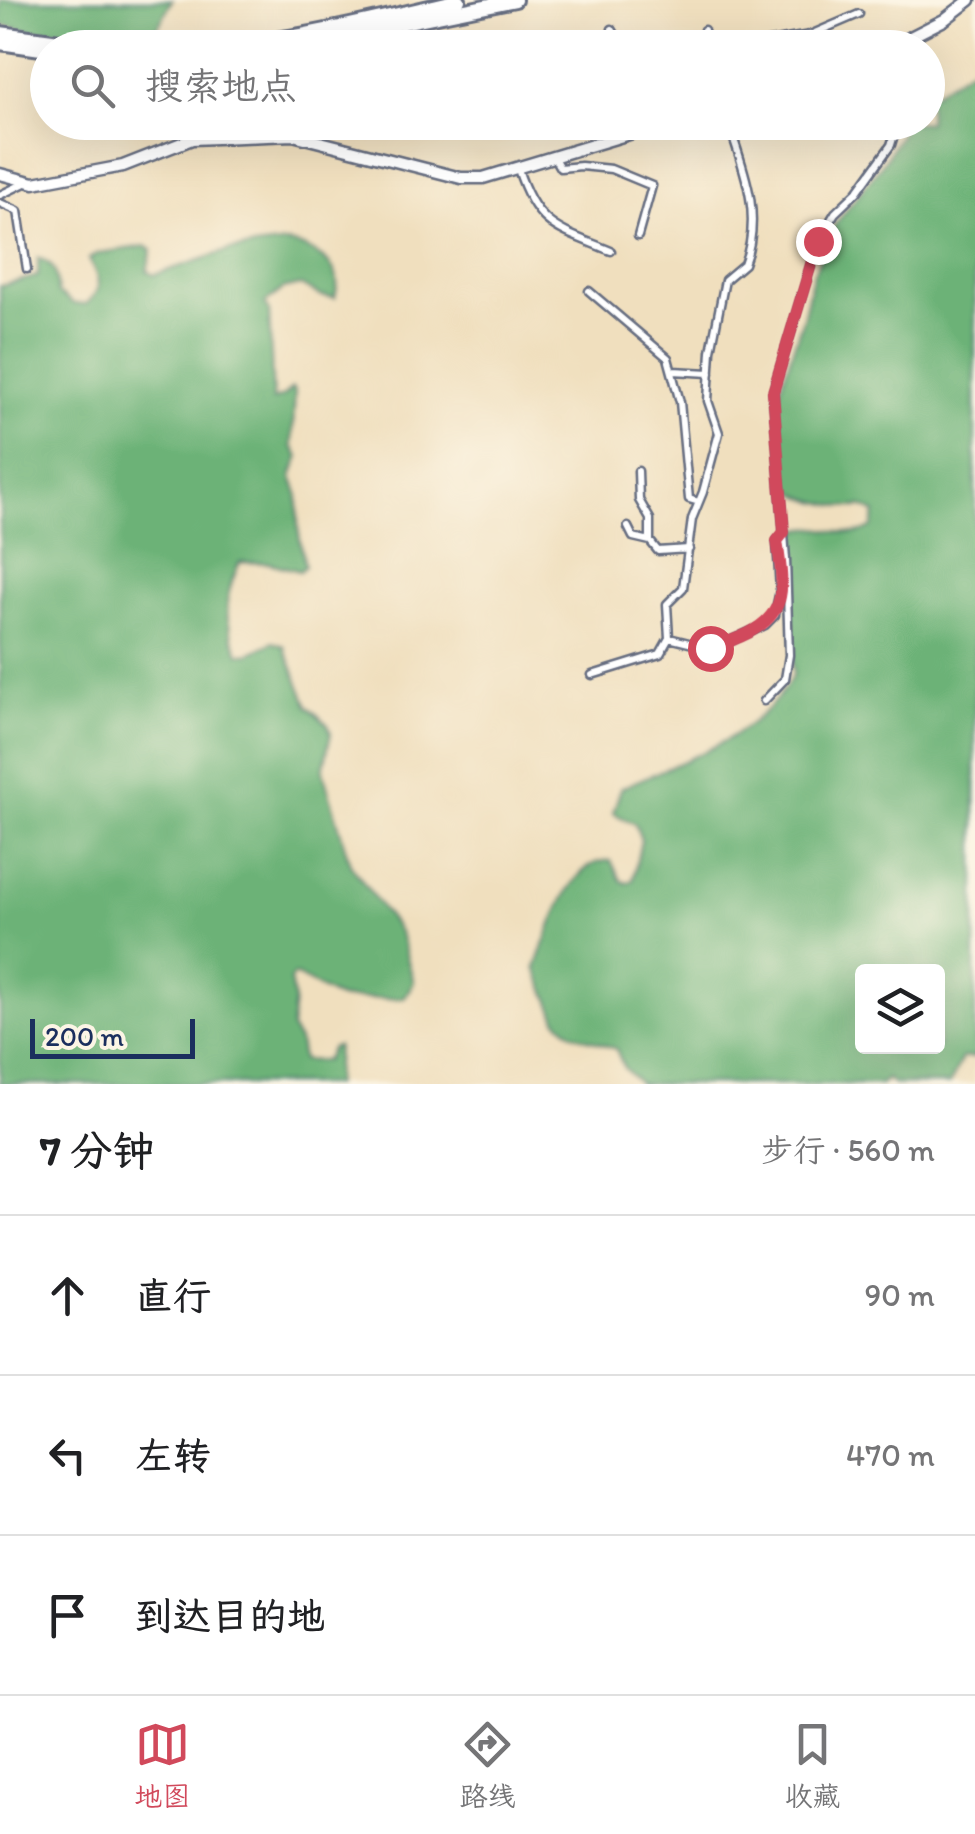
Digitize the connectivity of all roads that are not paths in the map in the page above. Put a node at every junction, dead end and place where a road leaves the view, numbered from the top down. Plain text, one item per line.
1 (459, 0) edge
2 (514, 0) edge
3 (970, 0) edge
4 (859, 14) dead end
5 (324, 30) edge
6 (368, 30) edge
7 (820, 30) edge
8 (924, 30) edge
9 (0, 33) edge
10 (30, 37) edge
11 (0, 42) edge
12 (30, 47) edge
13 (189, 140) edge
14 (323, 140) edge
15 (600, 140) edge
16 (734, 140) edge
17 (893, 140) edge
18 (553, 155) junction
19 (518, 168) junction
20 (0, 174) edge
21 (26, 182) junction
22 (0, 195) edge
23 (0, 204) edge
24 (638, 236) dead end
25 (611, 251) dead end
26 (27, 269) dead end
27 (589, 291) dead end
28 (673, 371) junction
29 (710, 373) junction
30 (638, 471) dead end
31 (699, 502) junction
32 (628, 527) dead end
33 (784, 532) junction
34 (650, 541) junction
35 (689, 548) junction
36 (658, 551) junction
37 (651, 560) dead end
38 (669, 638) junction
39 (592, 676) dead end
40 (764, 701) dead end

1 - 5 highway
2 - 6 highway
3 - 8 main road
4 - 7 street
9 - 10 highway
11 - 12 highway
13 - 21 main road
14 - 19 main road
15 - 18 main road
16 - 29 street
17 - 33 street
18 - 19 main road
18 - 24 street
19 - 25 street
20 - 21 main road
21 - 22 street
23 - 26 street
27 - 28 street
28 - 29 street
28 - 31 street
29 - 31 street
30 - 34 street
31 - 35 street
32 - 34 street
33 - 38 street
33 - 40 street
34 - 36 street
35 - 36 street
35 - 38 street
36 - 37 street
38 - 39 street

